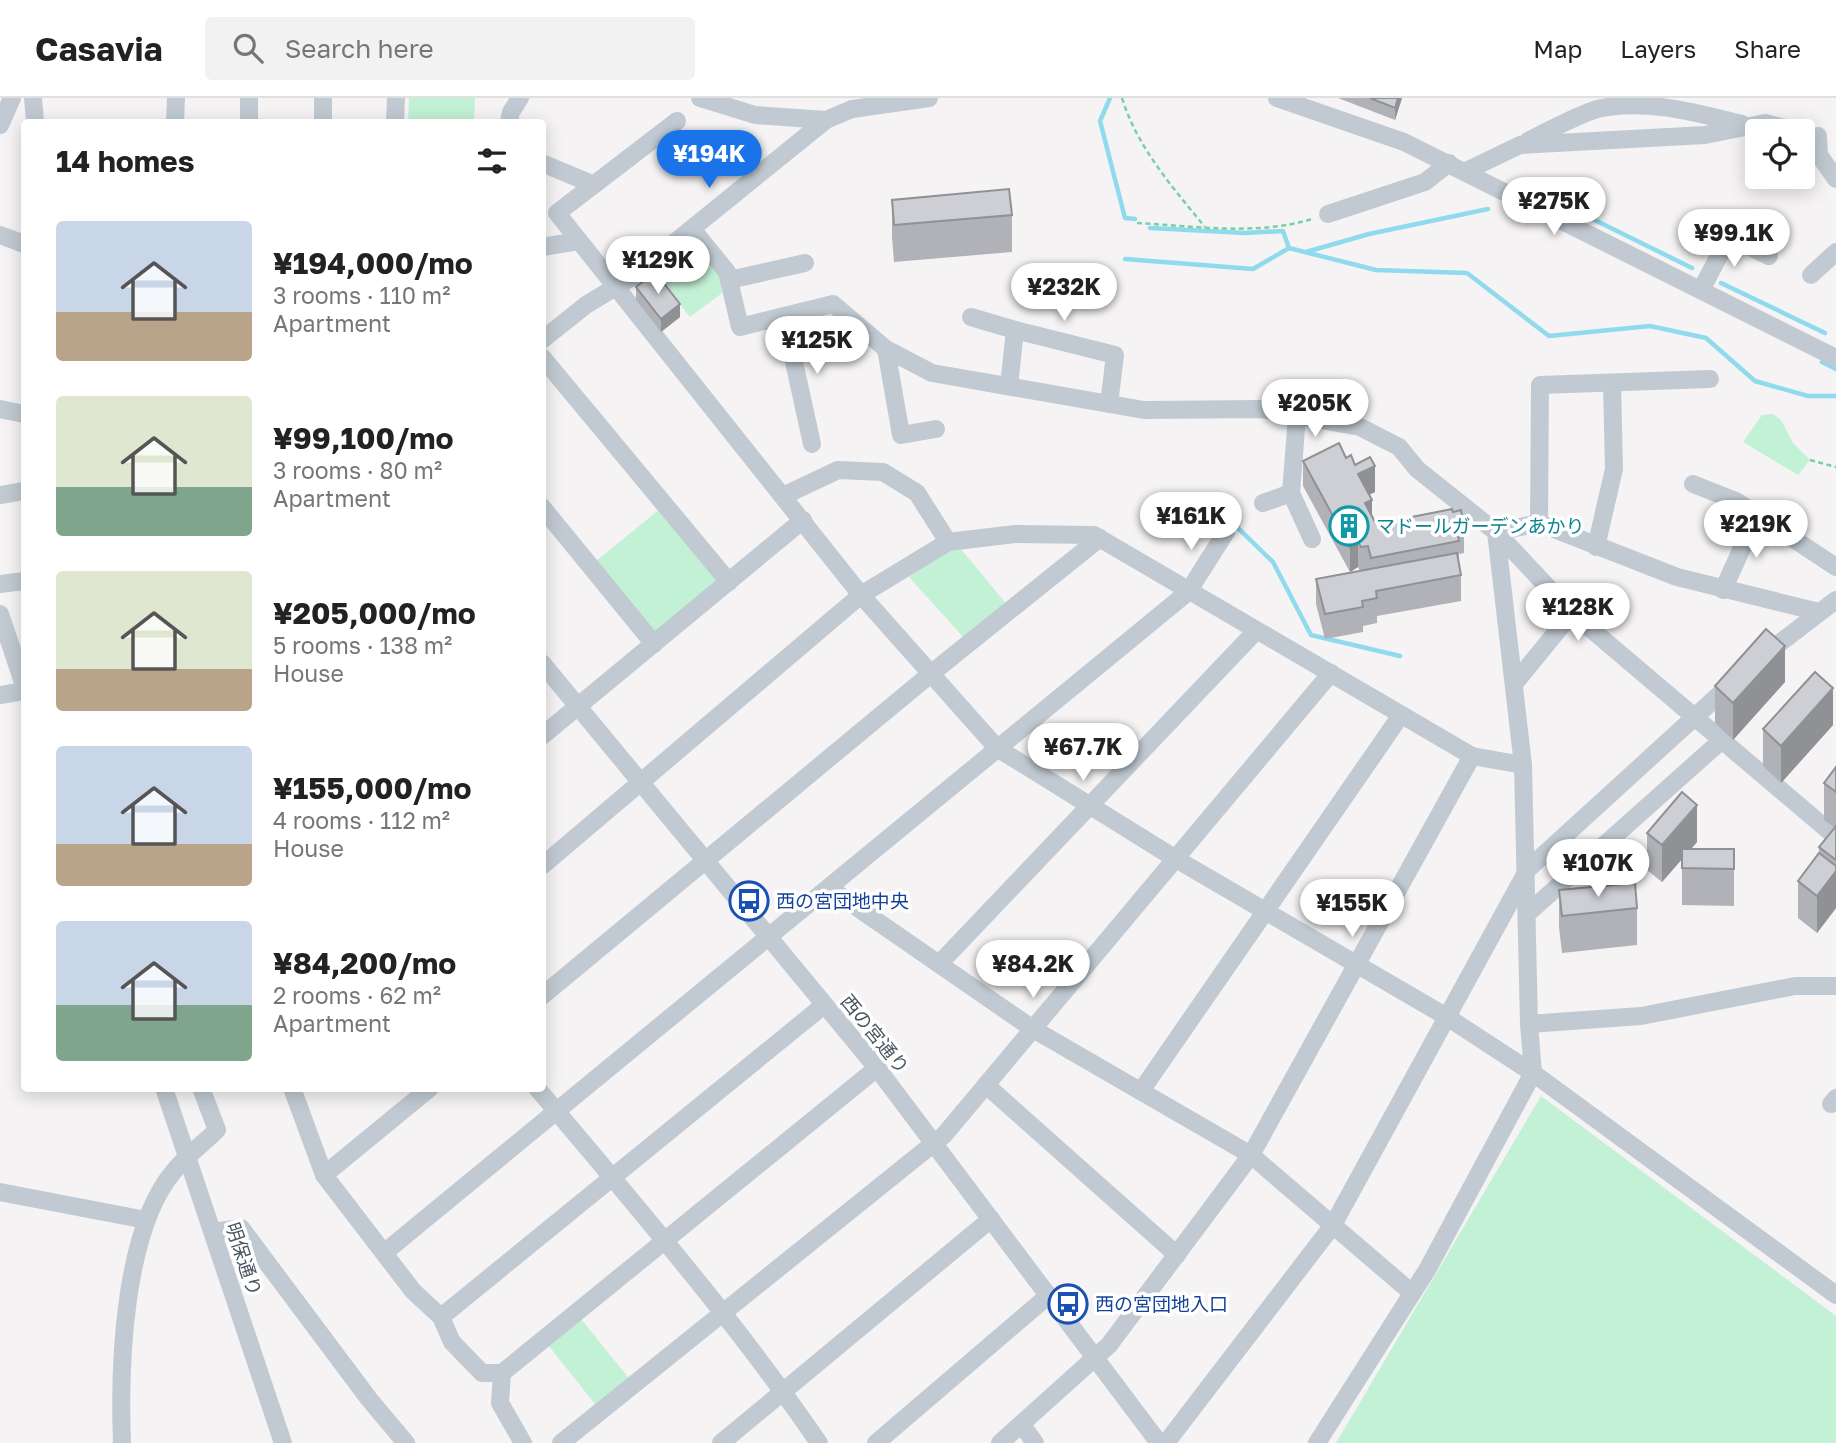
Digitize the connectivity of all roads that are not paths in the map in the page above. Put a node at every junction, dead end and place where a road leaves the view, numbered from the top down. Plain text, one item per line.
1 (12, 98) edge
2 (33, 98) edge
3 (176, 98) edge
4 (249, 98) edge
5 (323, 98) edge
6 (396, 98) edge
7 (520, 98) edge
8 (700, 98) edge
9 (777, 98) edge
10 (929, 98) edge
11 (1277, 98) edge
12 (777, 117) junction
13 (35, 119) edge
14 (175, 119) edge
15 (249, 119) edge
16 (323, 119) edge
17 (395, 119) edge
18 (510, 119) edge
19 (826, 120) junction
20 (677, 121) dead end
21 (0, 125) edge
22 (1745, 125) edge
23 (1745, 127) edge
24 (1815, 135) edge
25 (1836, 141) edge
26 (1520, 145) junction
27 (1815, 148) edge
28 (1449, 163) junction
29 (546, 165) edge
30 (1466, 171) junction
31 (1836, 179) edge
32 (592, 184) junction
33 (1328, 214) road end
34 (692, 229) junction
35 (0, 235) edge
36 (579, 241) junction
37 (21, 243) edge
38 (546, 246) edge
39 (1836, 252) edge
40 (1769, 256) dead end
41 (805, 263) dead end
42 (1811, 275) dead end
43 (729, 280) junction
44 (614, 289) junction
45 (1701, 290) junction
46 (784, 316) junction
47 (971, 317) dead end
48 (1015, 330) junction
49 (546, 337) edge
50 (886, 349) junction
51 (1836, 358) edge
52 (546, 362) edge
53 (1710, 379) dead end
54 (1612, 383) junction
55 (1009, 386) junction
56 (1109, 404) junction
57 (0, 409) edge
58 (21, 413) edge
59 (1297, 416) junction
60 (936, 429) dead end
61 (812, 444) dead end
62 (1693, 484) dead end
63 (21, 492) edge
64 (1291, 493) junction
65 (0, 495) edge
66 (783, 496) junction
67 (1264, 503) dead end
68 (546, 512) edge
69 (1757, 515) junction
70 (803, 520) junction
71 (1539, 523) junction
72 (1226, 532) dead end
73 (1496, 532) junction
74 (1100, 538) junction
75 (1312, 539) dead end
76 (948, 542) junction
77 (1596, 547) junction
78 (1836, 567) edge
79 (21, 581) edge
80 (729, 582) junction
81 (0, 584) edge
82 (1723, 590) junction
83 (1188, 592) junction
84 (861, 595) junction
85 (1836, 600) edge
86 (1819, 612) junction
87 (1572, 613) junction
88 (0, 614) edge
89 (1256, 631) junction
90 (654, 644) junction
91 (546, 668) edge
92 (933, 672) junction
93 (1331, 673) junction
94 (21, 676) edge
95 (1514, 684) junction
96 (21, 692) edge
97 (0, 695) edge
98 (579, 707) junction
99 (1401, 715) junction
100 (1695, 717) junction
101 (546, 733) edge
102 (1722, 740) junction
103 (996, 748) junction
104 (1472, 757) junction
105 (1523, 765) junction
106 (642, 784) junction
107 (1089, 805) junction
108 (1836, 837) edge
109 (1176, 859) junction
110 (706, 861) junction
111 (546, 862) edge
112 (1528, 869) junction
113 (829, 888) junction
114 (1265, 911) junction
115 (1528, 913) junction
116 (769, 938) junction
117 (939, 964) junction
118 (1357, 964) junction
119 (1836, 986) edge
120 (546, 993) edge
121 (824, 1005) junction
122 (1447, 1017) junction
123 (1529, 1024) junction
124 (1033, 1029) junction
125 (877, 1068) junction
126 (1533, 1073) junction
127 (986, 1085) junction
128 (1141, 1091) junction
129 (164, 1092) edge
130 (203, 1092) edge
131 (293, 1092) edge
132 (425, 1092) edge
133 (540, 1092) edge
134 (557, 1112) junction
135 (934, 1143) junction
136 (1251, 1155) junction
137 (188, 1158) junction
138 (324, 1175) junction
139 (610, 1177) junction
140 (0, 1192) edge
141 (991, 1219) junction
142 (146, 1220) junction
143 (1333, 1226) junction
144 (213, 1232) junction
145 (664, 1241) junction
146 (385, 1252) junction
147 (1177, 1255) junction
148 (1412, 1293) junction
149 (1049, 1295) junction
150 (1836, 1295) edge
151 (723, 1314) junction
152 (441, 1317) junction
153 (1097, 1358) junction
154 (502, 1373) junction
155 (783, 1391) junction
156 (1022, 1425) junction
157 (122, 1443) edge
158 (283, 1443) edge
159 (406, 1443) edge
160 (523, 1443) edge
161 (561, 1443) edge
162 (721, 1443) edge
163 (819, 1443) edge
164 (876, 1443) edge
165 (1000, 1443) edge
166 (1035, 1443) edge
167 (1159, 1443) edge
168 (1166, 1443) edge
169 (1317, 1443) edge

1 - 21 street
2 - 13 street
3 - 14 street
4 - 15 street
5 - 16 street
6 - 17 street
7 - 18 street
8 - 12 street
9 - 12 street
10 - 19 street
11 - 28 street
12 - 19 street
19 - 34 street
20 - 32 street
22 - 26 street
23 - 26 street
24 - 25 street
26 - 30 street
27 - 31 street
28 - 30 street
28 - 33 street
29 - 32 street
30 - 45 street
32 - 36 street
34 - 43 street
34 - 44 street
35 - 37 street
36 - 38 street
36 - 44 street
39 - 42 street
40 - 45 street
41 - 43 street
43 - 46 street
44 - 49 street
44 - 66 street
45 - 51 street
46 - 50 street
46 - 61 street
47 - 48 street
48 - 55 street
48 - 56 street
50 - 55 street
50 - 60 street
52 - 80 street
53 - 54 street
54 - 71 street
54 - 77 street
55 - 56 street
56 - 59 street
57 - 58 street
59 - 64 street
59 - 73 street
62 - 69 street
63 - 65 street
64 - 67 street
64 - 75 street
66 - 70 street
66 - 76 street
68 - 90 street
69 - 78 street
69 - 82 street
70 - 80 street
70 - 84 street
71 - 73 street
71 - 77 street
72 - 83 street
73 - 87 street
73 - 95 street
74 - 76 street
74 - 83 street
74 - 92 street
76 - 84 street
77 - 82 street
79 - 81 street
80 - 90 street
82 - 86 street
83 - 89 street
83 - 103 street
84 - 92 street
84 - 106 street
85 - 86 street
86 - 100 street
87 - 95 street
87 - 100 street
88 - 94 street
89 - 93 street
89 - 107 street
90 - 98 street
91 - 98 street, 西の宮通り
92 - 103 street
92 - 110 street
93 - 99 street
93 - 109 street
95 - 105 street
96 - 97 street
98 - 101 street
98 - 106 street, 西の宮通り
99 - 104 street
99 - 114 street
100 - 102 street
100 - 112 street
102 - 108 street
102 - 115 street
103 - 107 street
103 - 113 street
104 - 105 street
104 - 118 street
105 - 112 street
106 - 110 street, 西の宮通り
106 - 111 street
107 - 109 street
107 - 117 street
109 - 114 street
109 - 124 street
110 - 116 street, 西の宮通り
110 - 120 street
112 - 115 street
112 - 122 street
113 - 116 street
113 - 117 street
114 - 118 street
114 - 128 street
115 - 123 street
116 - 121 street, 西の宮通り
116 - 134 street
117 - 124 street
118 - 122 street
118 - 136 street
119 - 123 street
121 - 125 street, 西の宮通り
121 - 139 street
122 - 126 street
122 - 143 street
123 - 126 street
124 - 127 street
124 - 128 street
125 - 135 street, 西の宮通り
125 - 145 street
126 - 148 street
126 - 150 street
127 - 135 street
127 - 147 street
128 - 136 street
129 - 137 street, 明保通り
130 - 137 street
131 - 138 street
132 - 138 street
133 - 134 street
134 - 139 street
134 - 146 street
135 - 141 street, 西の宮通り
135 - 151 street
136 - 143 street
136 - 147 street
137 - 142 street
137 - 144 street, 明保通り
138 - 146 street
139 - 145 street
139 - 152 street
140 - 142 street
141 - 149 street, 西の宮通り
141 - 155 street
142 - 157 street
143 - 148 street
143 - 168 street
144 - 158 street, 明保通り
144 - 159 street
145 - 151 street
145 - 154 street
146 - 152 street
147 - 153 street
148 - 169 street
149 - 153 street, 西の宮通り
149 - 164 street
151 - 155 street
151 - 161 street
152 - 154 street
153 - 156 street
153 - 167 street, 西の宮通り
154 - 160 street
155 - 162 street
155 - 163 street
156 - 165 street
156 - 166 street

